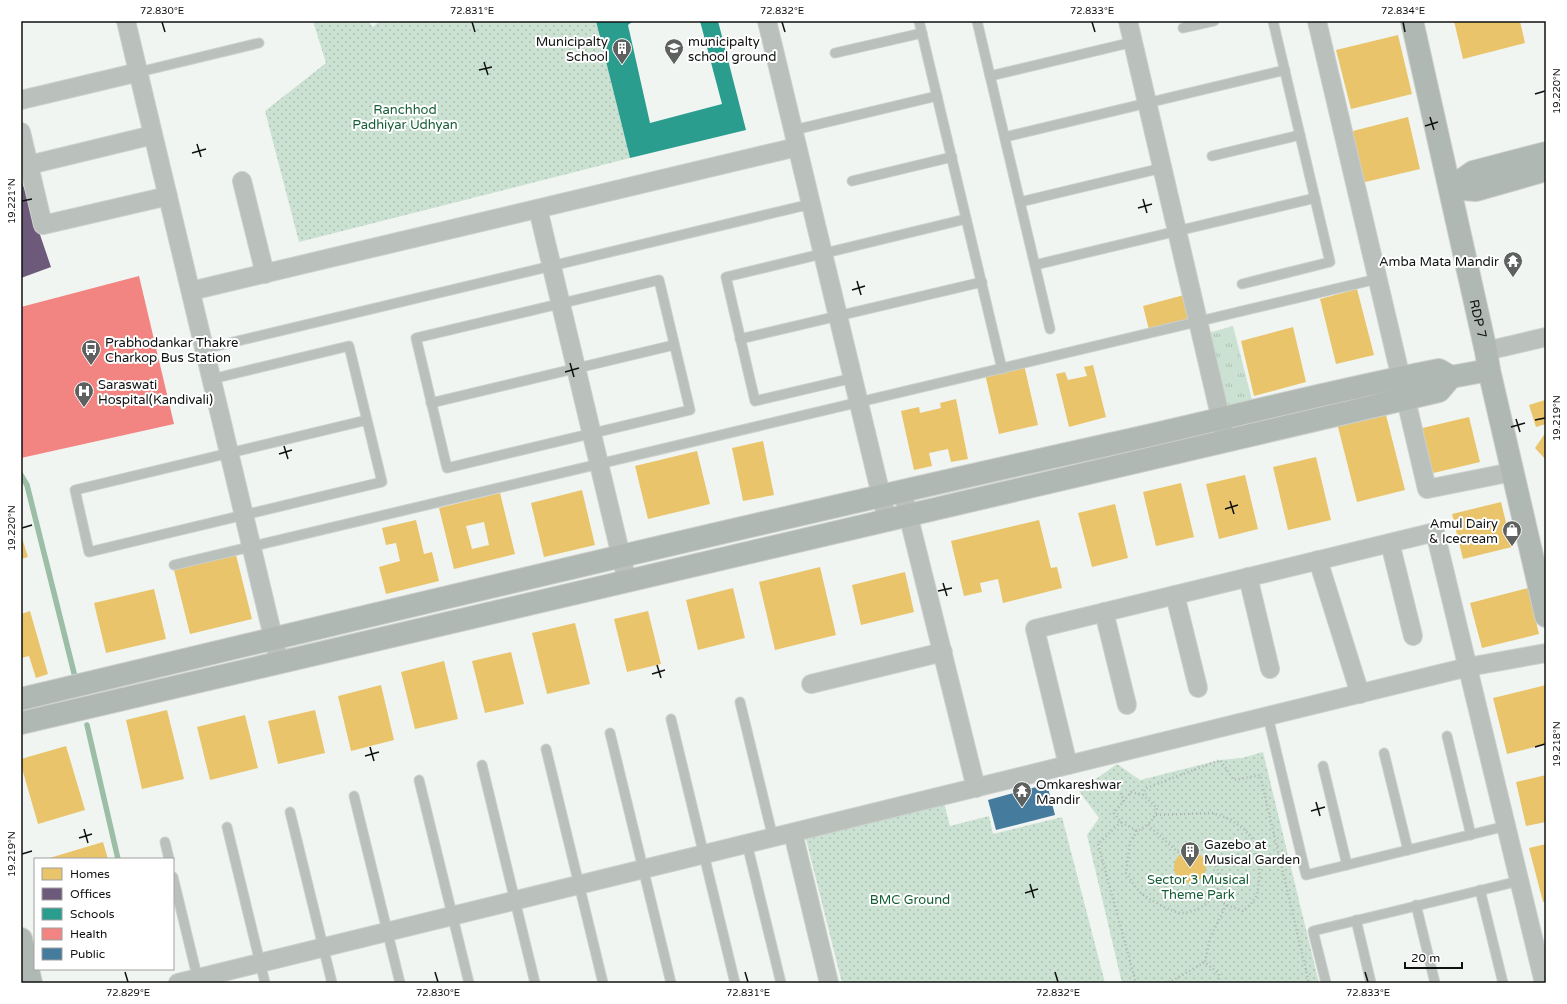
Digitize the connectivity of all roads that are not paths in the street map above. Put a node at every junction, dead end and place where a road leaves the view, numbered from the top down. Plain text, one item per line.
1 (126, 21) edge
2 (767, 21) edge
3 (919, 21) edge
4 (977, 21) edge
5 (1128, 21) edge
6 (1214, 21) edge
7 (1273, 21) edge
8 (1317, 21) edge
9 (1412, 21) edge
10 (1183, 28) dead end
11 (922, 33) junction
12 (1133, 42) junction
13 (259, 43) dead end
14 (835, 53) dead end
15 (1285, 70) junction
16 (138, 72) junction
17 (990, 76) junction
18 (937, 96) junction
19 (21, 100) edge
20 (1148, 103) junction
21 (21, 132) edge
22 (154, 135) junction
23 (1300, 135) junction
24 (1005, 137) junction
25 (795, 138) junction
26 (1546, 152) edge
27 (1212, 156) dead end
28 (952, 157) junction
29 (29, 165) junction
30 (1162, 168) junction
31 (1546, 170) edge
32 (242, 181) dead end
33 (852, 181) dead end
34 (1450, 188) junction
35 (168, 196) junction
36 (1315, 198) junction
37 (1020, 202) junction
38 (811, 204) junction
39 (538, 209) junction
40 (966, 220) junction
41 (1177, 231) junction
42 (823, 254) junction
43 (1035, 265) junction
44 (551, 266) junction
45 (265, 274) junction
46 (1377, 279) junction
47 (982, 282) junction
48 (1242, 284) dead end
49 (191, 292) junction
50 (560, 304) junction
51 (838, 316) junction
52 (1198, 322) junction
53 (1050, 329) dead end
54 (1546, 337) edge
55 (740, 340) junction
56 (674, 345) junction
57 (204, 349) junction
58 (1487, 360) junction
59 (576, 368) junction
60 (1002, 369) junction
61 (1400, 377) junction
62 (1451, 377) junction
63 (852, 378) junction
64 (212, 379) junction
65 (1405, 400) junction
66 (431, 403) junction
67 (858, 403) junction
68 (367, 420) junction
69 (1221, 420) junction
70 (591, 434) junction
71 (1226, 441) junction
72 (229, 453) junction
73 (599, 465) junction
74 (1512, 472) junction
75 (902, 490) junction
76 (881, 495) junction
77 (244, 515) junction
78 (909, 515) junction
79 (887, 520) junction
80 (1390, 543) junction
81 (252, 548) junction
82 (620, 556) junction
83 (1318, 560) junction
84 (174, 565) dead end
85 (1248, 577) junction
86 (626, 581) junction
87 (1175, 595) junction
88 (1104, 612) junction
89 (1546, 616) edge
90 (1413, 636) dead end
91 (273, 638) junction
92 (943, 652) junction
93 (1546, 653) edge
94 (279, 662) junction
95 (1468, 667) junction
96 (1270, 669) dead end
97 (811, 684) dead end
98 (1198, 688) dead end
99 (1360, 694) junction
100 (21, 699) edge
101 (740, 702) dead end
102 (1127, 705) dead end
103 (1268, 717) junction
104 (670, 718) dead end
105 (21, 723) edge
106 (610, 733) dead end
107 (1447, 736) dead end
108 (546, 749) dead end
109 (1384, 753) dead end
110 (482, 765) dead end
111 (1068, 765) junction
112 (1323, 766) dead end
113 (419, 780) dead end
114 (976, 788) junction
115 (354, 796) dead end
116 (290, 812) dead end
117 (1506, 826) junction
118 (227, 827) dead end
119 (793, 833) junction
120 (1471, 835) junction
121 (773, 838) junction
122 (165, 842) dead end
123 (747, 844) junction
124 (1408, 850) junction
125 (704, 855) junction
126 (169, 858) edge
127 (1347, 865) junction
128 (643, 869) junction
129 (174, 880) edge
130 (1519, 880) junction
131 (579, 885) junction
132 (1480, 890) junction
133 (515, 900) junction
134 (1416, 905) junction
135 (453, 916) junction
136 (1356, 920) junction
137 (388, 932) junction
138 (21, 939) edge
139 (324, 948) junction
140 (260, 963) junction
141 (198, 981) edge
142 (31, 983) edge
143 (178, 983) edge
144 (265, 983) edge
145 (332, 983) edge
146 (400, 983) edge
147 (469, 983) edge
148 (535, 983) edge
149 (603, 983) edge
150 (671, 983) edge
151 (735, 983) edge
152 (781, 983) edge
153 (829, 983) edge
154 (1326, 983) edge
155 (1371, 983) edge
156 (1435, 983) edge
157 (1503, 983) edge
158 (1544, 983) edge

1 - 16 street
2 - 25 street
3 - 11 lane
4 - 17 lane
5 - 12 street
6 - 10 lane
7 - 15 lane
8 - 46 street
9 - 34 street, RDP 7
11 - 14 lane
11 - 18 lane
12 - 17 lane
12 - 20 street
13 - 16 lane
15 - 20 lane
15 - 23 lane
16 - 19 street
16 - 22 street
17 - 24 lane
18 - 25 lane
18 - 28 lane
20 - 24 lane
20 - 30 street
21 - 29 street
22 - 29 street
22 - 35 street
23 - 27 lane
23 - 36 lane
24 - 37 lane
25 - 38 street
25 - 39 street
26 - 34 street
28 - 33 lane
28 - 40 lane
29 - 35 street
30 - 37 lane
30 - 41 street
31 - 34 street
32 - 45 street
34 - 58 street, RDP 7
35 - 49 street
36 - 41 lane
36 - 48 lane
37 - 43 lane
38 - 42 street
38 - 44 lane
39 - 44 street
39 - 45 street
40 - 42 lane
40 - 47 lane
41 - 43 lane
41 - 52 street
42 - 51 street
42 - 55 lane
43 - 53 lane
44 - 50 street
44 - 57 lane
45 - 49 street
46 - 52 lane
46 - 61 street
47 - 51 lane
47 - 60 lane
49 - 57 street
50 - 56 lane
50 - 59 street
50 - 66 lane
51 - 55 lane
51 - 63 street
52 - 60 lane
52 - 69 street
54 - 58 street
55 - 63 lane
56 - 59 lane
56 - 70 lane
57 - 64 street
58 - 62 street
58 - 74 street, RDP 7
59 - 66 lane
59 - 70 street
60 - 67 lane
61 - 62 street
61 - 65 street
61 - 69 street
62 - 65 street
63 - 67 street
64 - 68 lane
64 - 72 street
65 - 71 street
65 - 74 street
66 - 70 lane
67 - 73 lane
67 - 76 street
68 - 72 lane
68 - 77 lane
69 - 71 street
69 - 75 street
70 - 73 street
71 - 78 street
72 - 77 street
72 - 77 lane
73 - 81 lane
73 - 82 street
74 - 89 street, RDP 7
75 - 76 street
75 - 78 street
76 - 79 street
76 - 82 street
77 - 81 street
78 - 79 street
78 - 92 street
79 - 86 street
80 - 83 street
80 - 90 street
80 - 95 street
81 - 84 lane
81 - 91 street
82 - 86 street
82 - 91 street
83 - 85 street
83 - 99 street
85 - 87 street
85 - 96 street
86 - 94 street
87 - 88 street
87 - 98 street
88 - 102 street
88 - 111 street
91 - 94 street
91 - 100 street
92 - 97 street
92 - 114 street
93 - 95 street
94 - 105 street
95 - 99 street
95 - 117 street
99 - 103 street
101 - 121 lane
103 - 111 street
103 - 127 lane
104 - 125 lane
106 - 128 lane
107 - 120 lane
108 - 131 lane
109 - 124 lane
110 - 133 lane
111 - 114 street
112 - 127 lane
113 - 135 lane
114 - 119 street
115 - 137 lane
116 - 139 lane
117 - 120 lane
117 - 130 street
118 - 140 lane
119 - 121 street
119 - 153 street
120 - 124 lane
121 - 123 street
122 - 126 lane
123 - 125 street
123 - 152 lane
124 - 127 lane
125 - 128 street
125 - 151 lane
128 - 131 street
128 - 150 lane
129 - 141 lane
130 - 132 lane
130 - 158 street
131 - 133 street
131 - 149 lane
132 - 134 lane
132 - 157 lane
133 - 135 street
133 - 148 lane
134 - 136 lane
134 - 156 lane
135 - 137 street
135 - 147 lane
136 - 154 lane
136 - 155 lane
137 - 139 street
137 - 146 lane
138 - 142 street
139 - 140 street
139 - 145 lane
140 - 141 street
140 - 144 lane
141 - 143 street

